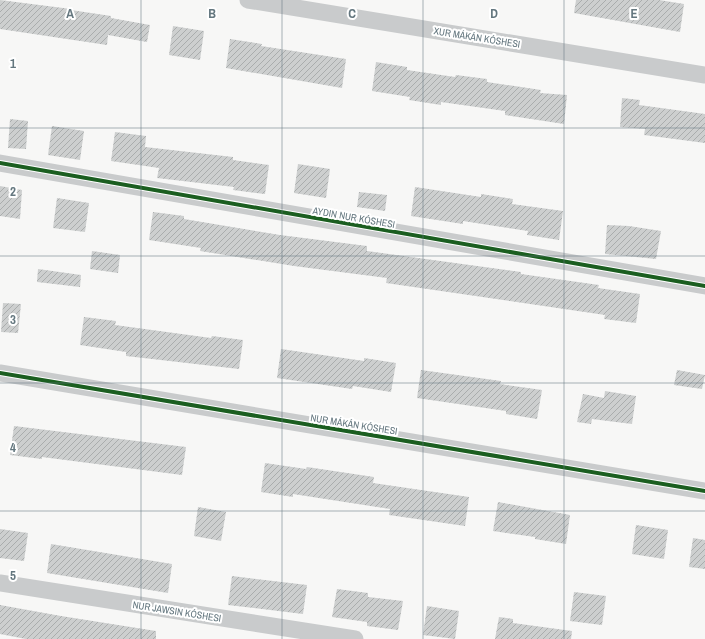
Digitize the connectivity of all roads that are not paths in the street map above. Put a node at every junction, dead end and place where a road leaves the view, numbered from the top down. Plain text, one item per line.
1 (248, 0) edge
2 (705, 75) edge
3 (0, 163) edge
4 (705, 286) edge
5 (0, 373) edge
6 (705, 491) edge
7 (0, 582) edge
8 (355, 639) edge

1 - 2 street, XUR MÁKÁN KÓSHESI
3 - 4 street
5 - 6 street, NUR MÁKÁN KÓSHESI
7 - 8 street

